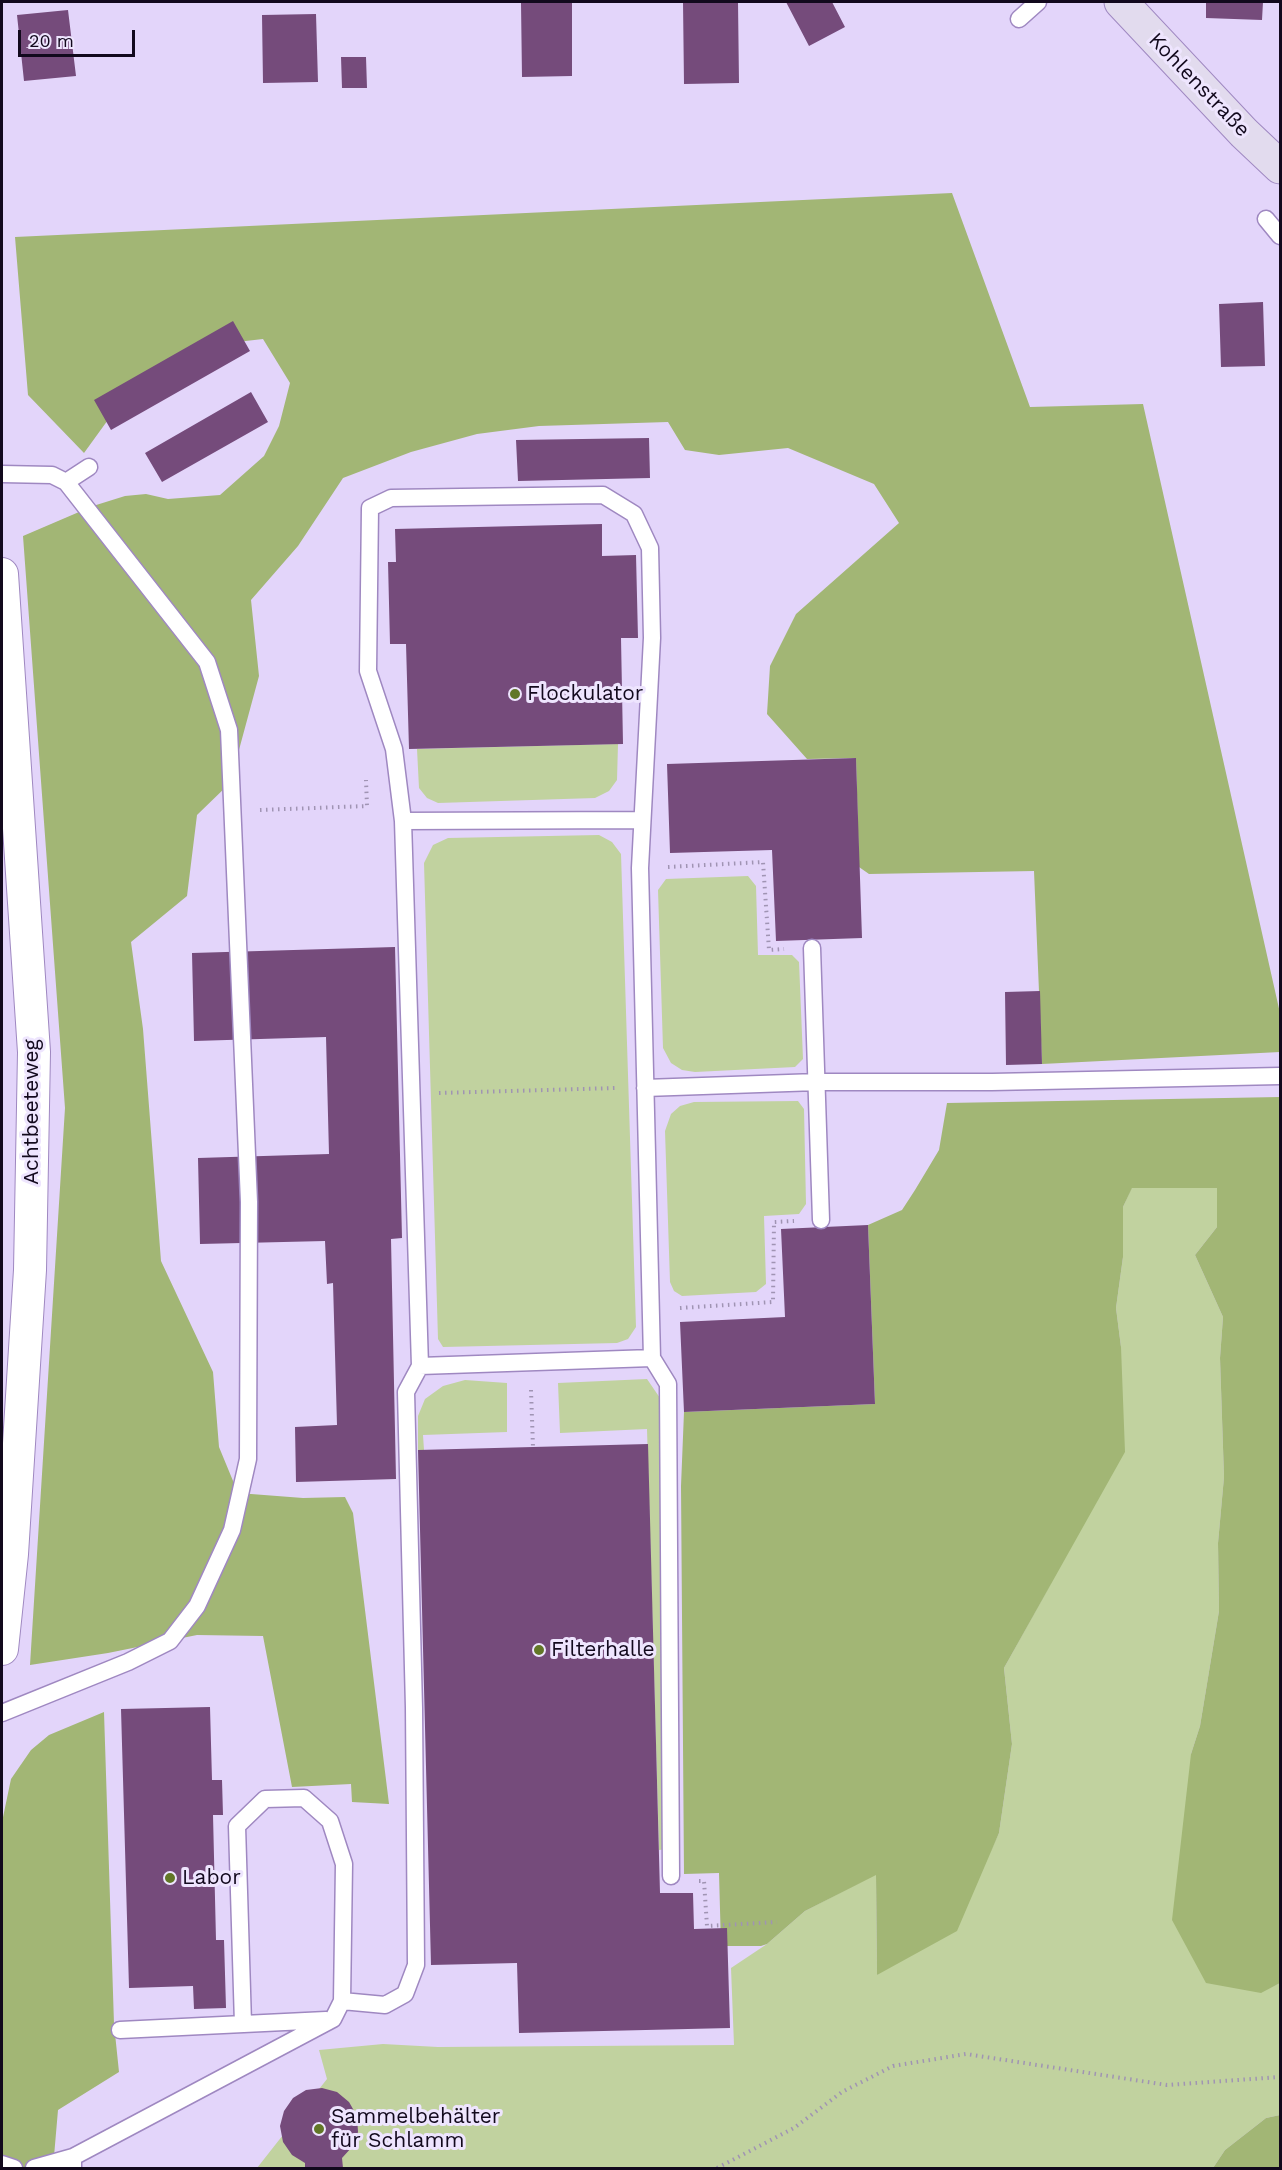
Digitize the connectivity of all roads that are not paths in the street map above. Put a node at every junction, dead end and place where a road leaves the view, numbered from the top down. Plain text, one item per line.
1 (1038, 2) edge
2 (1121, 2) edge
3 (1018, 19) dead end
4 (1281, 167) edge
5 (1266, 219) dead end
6 (1281, 236) edge
7 (89, 467) dead end
8 (2, 474) edge
9 (66, 482) junction
10 (2, 574) edge
11 (640, 820) junction
12 (403, 821) junction
13 (812, 948) road end
14 (1281, 1076) edge
15 (817, 1082) junction
16 (645, 1088) junction
17 (821, 1220) road end
18 (652, 1358) junction
19 (420, 1366) junction
20 (2, 1649) edge
21 (2, 1713) edge
22 (671, 1876) road end
23 (342, 2001) junction
24 (333, 2019) junction
25 (243, 2024) junction
26 (120, 2030) dead end
27 (73, 2163) edge
28 (2, 2164) edge
29 (14, 2169) edge
30 (34, 2169) edge

1 - 3 lane
2 - 4 street, Kohlenstraße
5 - 6 lane
7 - 9 lane
8 - 9 lane
9 - 21 lane
10 - 20 street, Achtbeeteweg
11 - 12 lane
11 - 12 lane
11 - 16 lane
12 - 19 lane
13 - 15 lane
14 - 15 lane
15 - 16 lane
15 - 17 lane
16 - 18 lane
18 - 19 lane
18 - 22 lane
19 - 23 lane
23 - 24 lane
23 - 25 lane
24 - 25 lane
24 - 27 lane
25 - 26 lane
27 - 30 lane
28 - 29 lane

